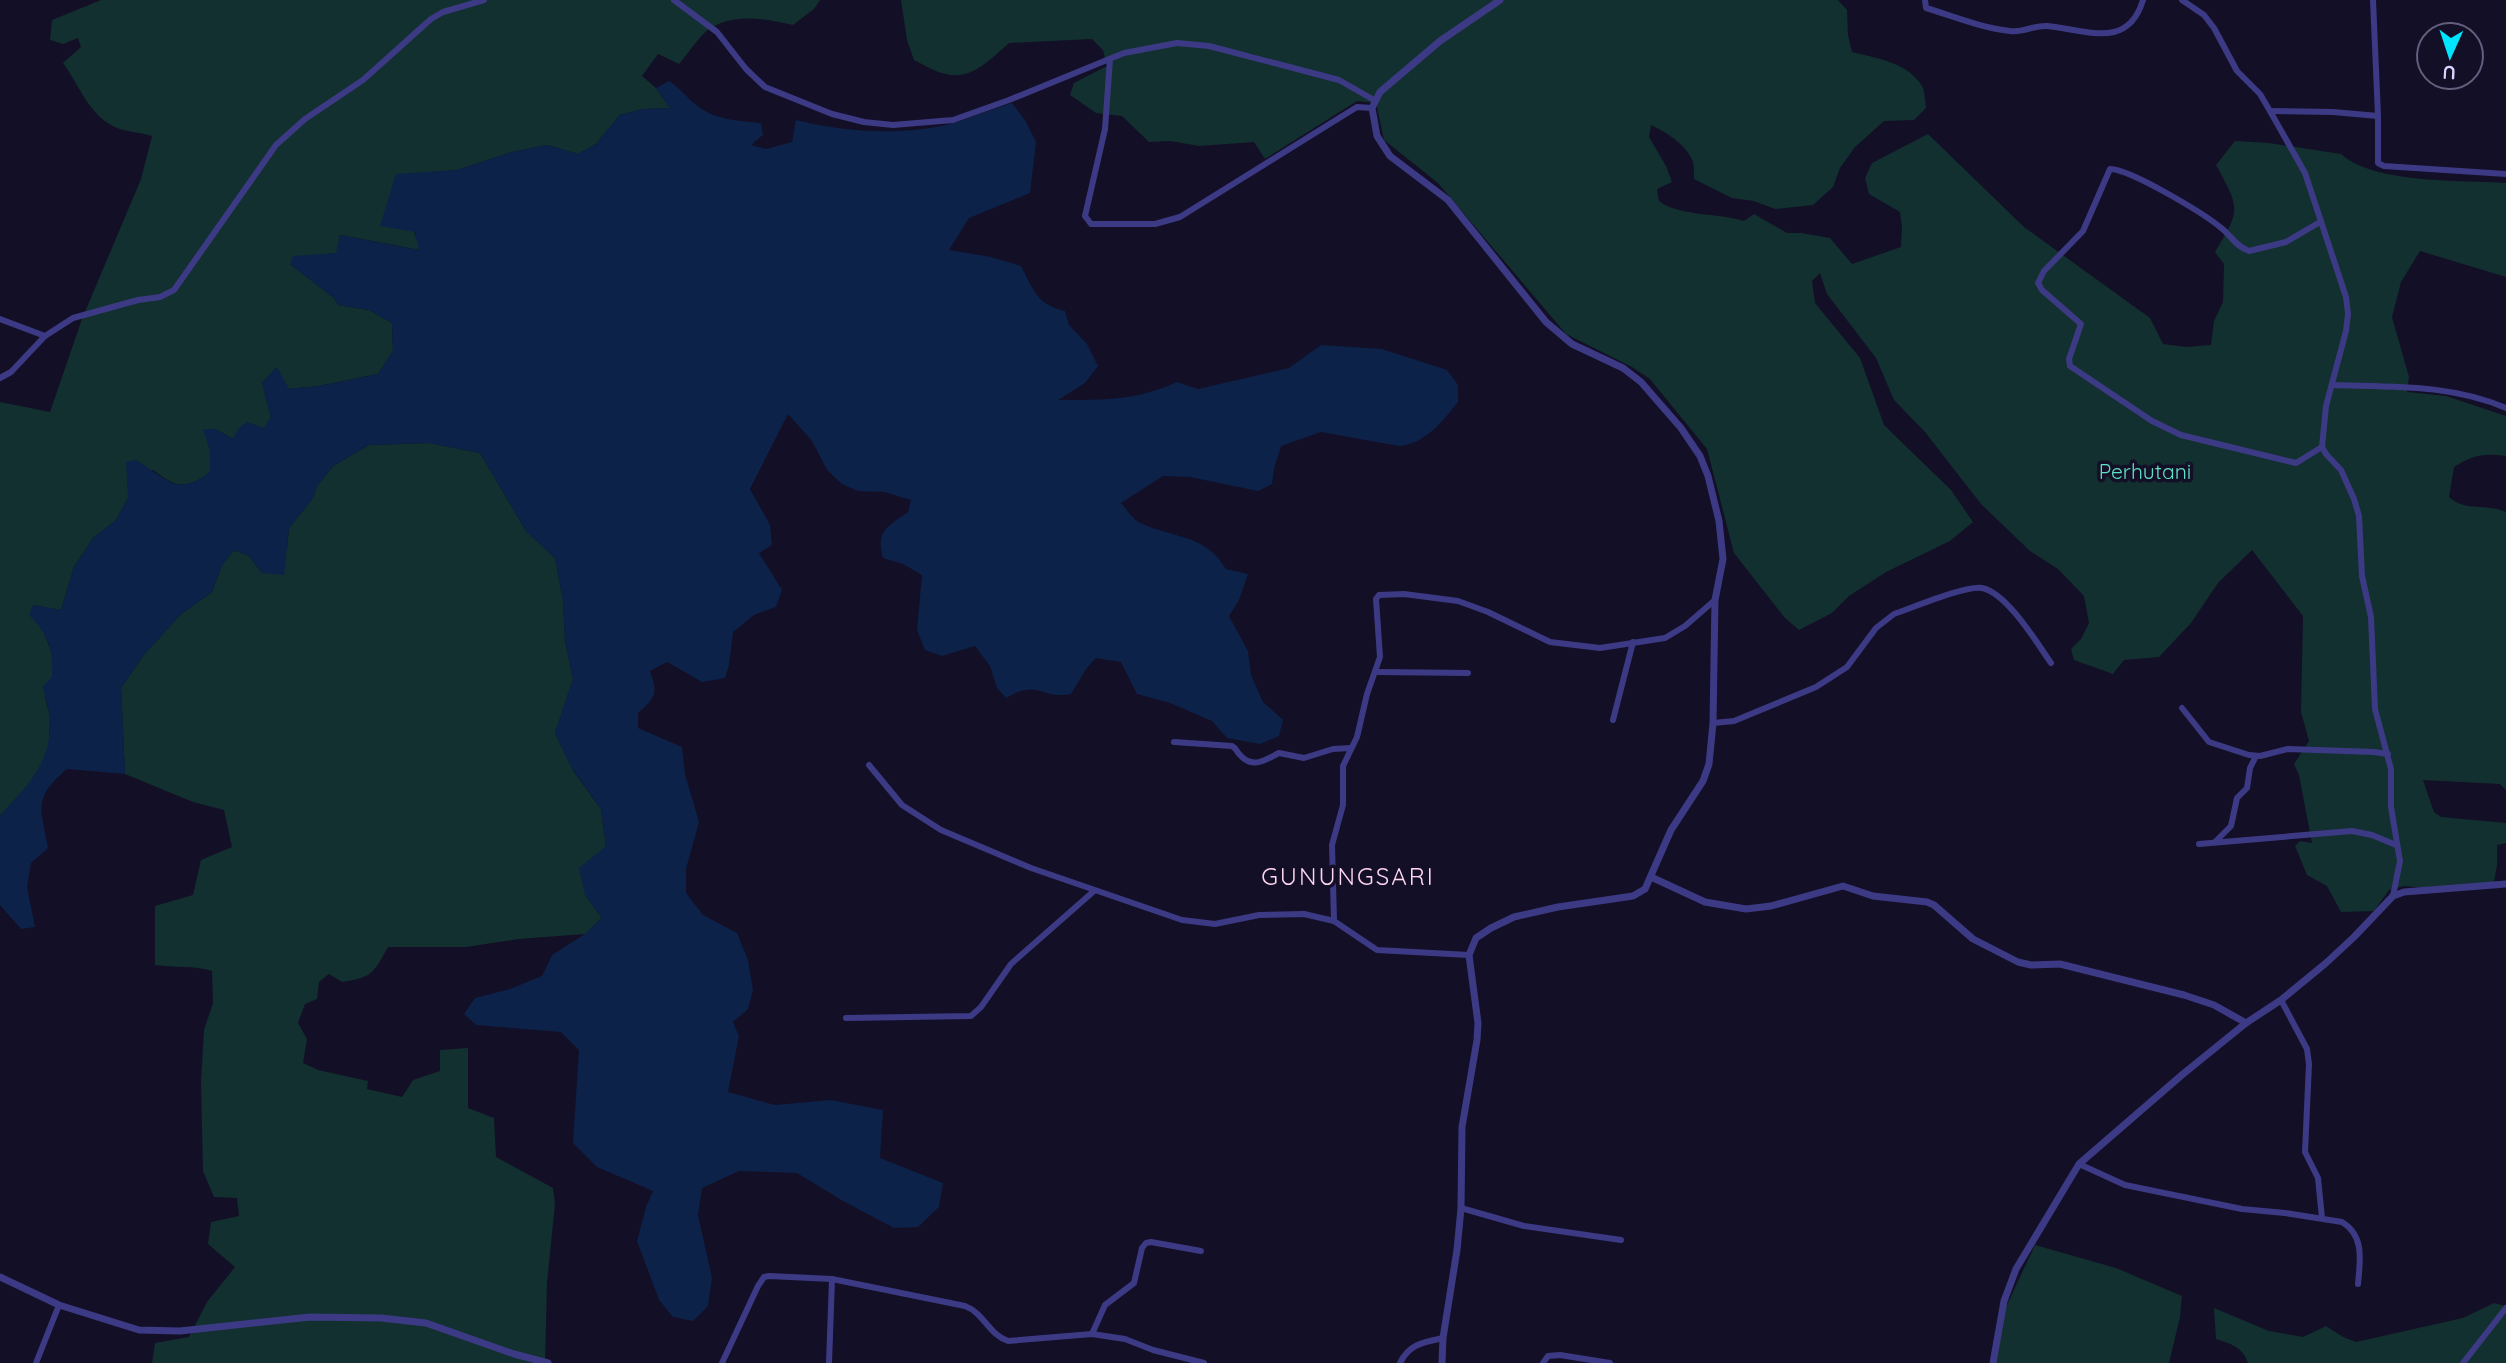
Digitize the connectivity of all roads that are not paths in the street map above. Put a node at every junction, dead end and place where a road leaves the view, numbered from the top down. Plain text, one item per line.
1 (484, 0) edge
2 (674, 0) edge
3 (1500, 0) edge
4 (1925, 0) edge
5 (2143, 0) edge
6 (2182, 0) edge
7 (2372, 0) edge
8 (1110, 59) junction
9 (1373, 104) junction
10 (2270, 111) junction
11 (2378, 116) junction
12 (2506, 174) edge
13 (2320, 222) junction
14 (0, 319) edge
15 (45, 336) junction
16 (0, 378) edge
17 (2333, 385) junction
18 (2506, 408) edge
19 (2322, 447) junction
20 (1715, 600) junction
21 (1633, 642) junction
22 (2051, 663) dead end
23 (1377, 672) junction
24 (1468, 673) dead end
25 (2182, 708) dead end
26 (1614, 720) dead end
27 (1713, 723) junction
28 (1174, 742) dead end
29 (1351, 748) junction
30 (2388, 754) junction
31 (2256, 756) junction
32 (869, 765) dead end
33 (2214, 843) junction
34 (2199, 844) dead end
35 (2396, 845) junction
36 (1651, 877) junction
37 (2396, 883) junction
38 (2506, 884) edge
39 (1094, 891) junction
40 (2404, 892) junction
41 (2393, 896) junction
42 (1334, 921) junction
43 (1469, 955) junction
44 (2281, 1000) junction
45 (846, 1018) dead end
46 (2246, 1023) junction
47 (2079, 1164) junction
48 (1461, 1208) junction
49 (2322, 1218) junction
50 (1621, 1240) dead end
51 (1201, 1251) dead end
52 (0, 1277) edge
53 (832, 1279) junction
54 (2358, 1284) dead end
55 (59, 1306) junction
56 (2506, 1308) edge
57 (1092, 1334) junction
58 (1443, 1338) junction
59 (36, 1363) edge
60 (548, 1363) edge
61 (722, 1363) edge
62 (829, 1363) edge
63 (1204, 1363) edge
64 (1401, 1363) edge
65 (1442, 1363) edge
66 (1544, 1363) edge
67 (1610, 1363) edge
68 (1993, 1363) edge
69 (2463, 1363) edge

1 - 15 street
2 - 8 street
3 - 9 street
4 - 5 street
6 - 10 street
7 - 11 street
8 - 9 street
8 - 9 street
9 - 20 street
10 - 11 street
10 - 13 street
11 - 12 street
13 - 17 street
13 - 19 street
14 - 15 street
15 - 16 street
17 - 18 street
17 - 19 street
19 - 30 street
20 - 21 street
20 - 27 street
21 - 23 street
21 - 26 street
22 - 27 street
23 - 24 street
23 - 29 street
25 - 31 street
27 - 36 street
28 - 29 street
29 - 42 street
30 - 31 street
30 - 35 street
31 - 33 street
32 - 39 street
33 - 34 street
33 - 35 street
35 - 37 street
36 - 43 street
36 - 46 street
37 - 40 street
37 - 41 street
38 - 40 street
39 - 42 street
39 - 45 street
40 - 41 street
41 - 44 street
42 - 43 street
43 - 48 street
44 - 46 street
44 - 49 street
46 - 47 street
47 - 49 street
47 - 68 street
48 - 50 street
48 - 58 street
49 - 54 street
51 - 57 street
52 - 55 street
53 - 57 street
53 - 61 street
53 - 62 street
55 - 59 street
55 - 60 street
56 - 69 street
57 - 63 street
58 - 64 street
58 - 65 street
66 - 67 street

